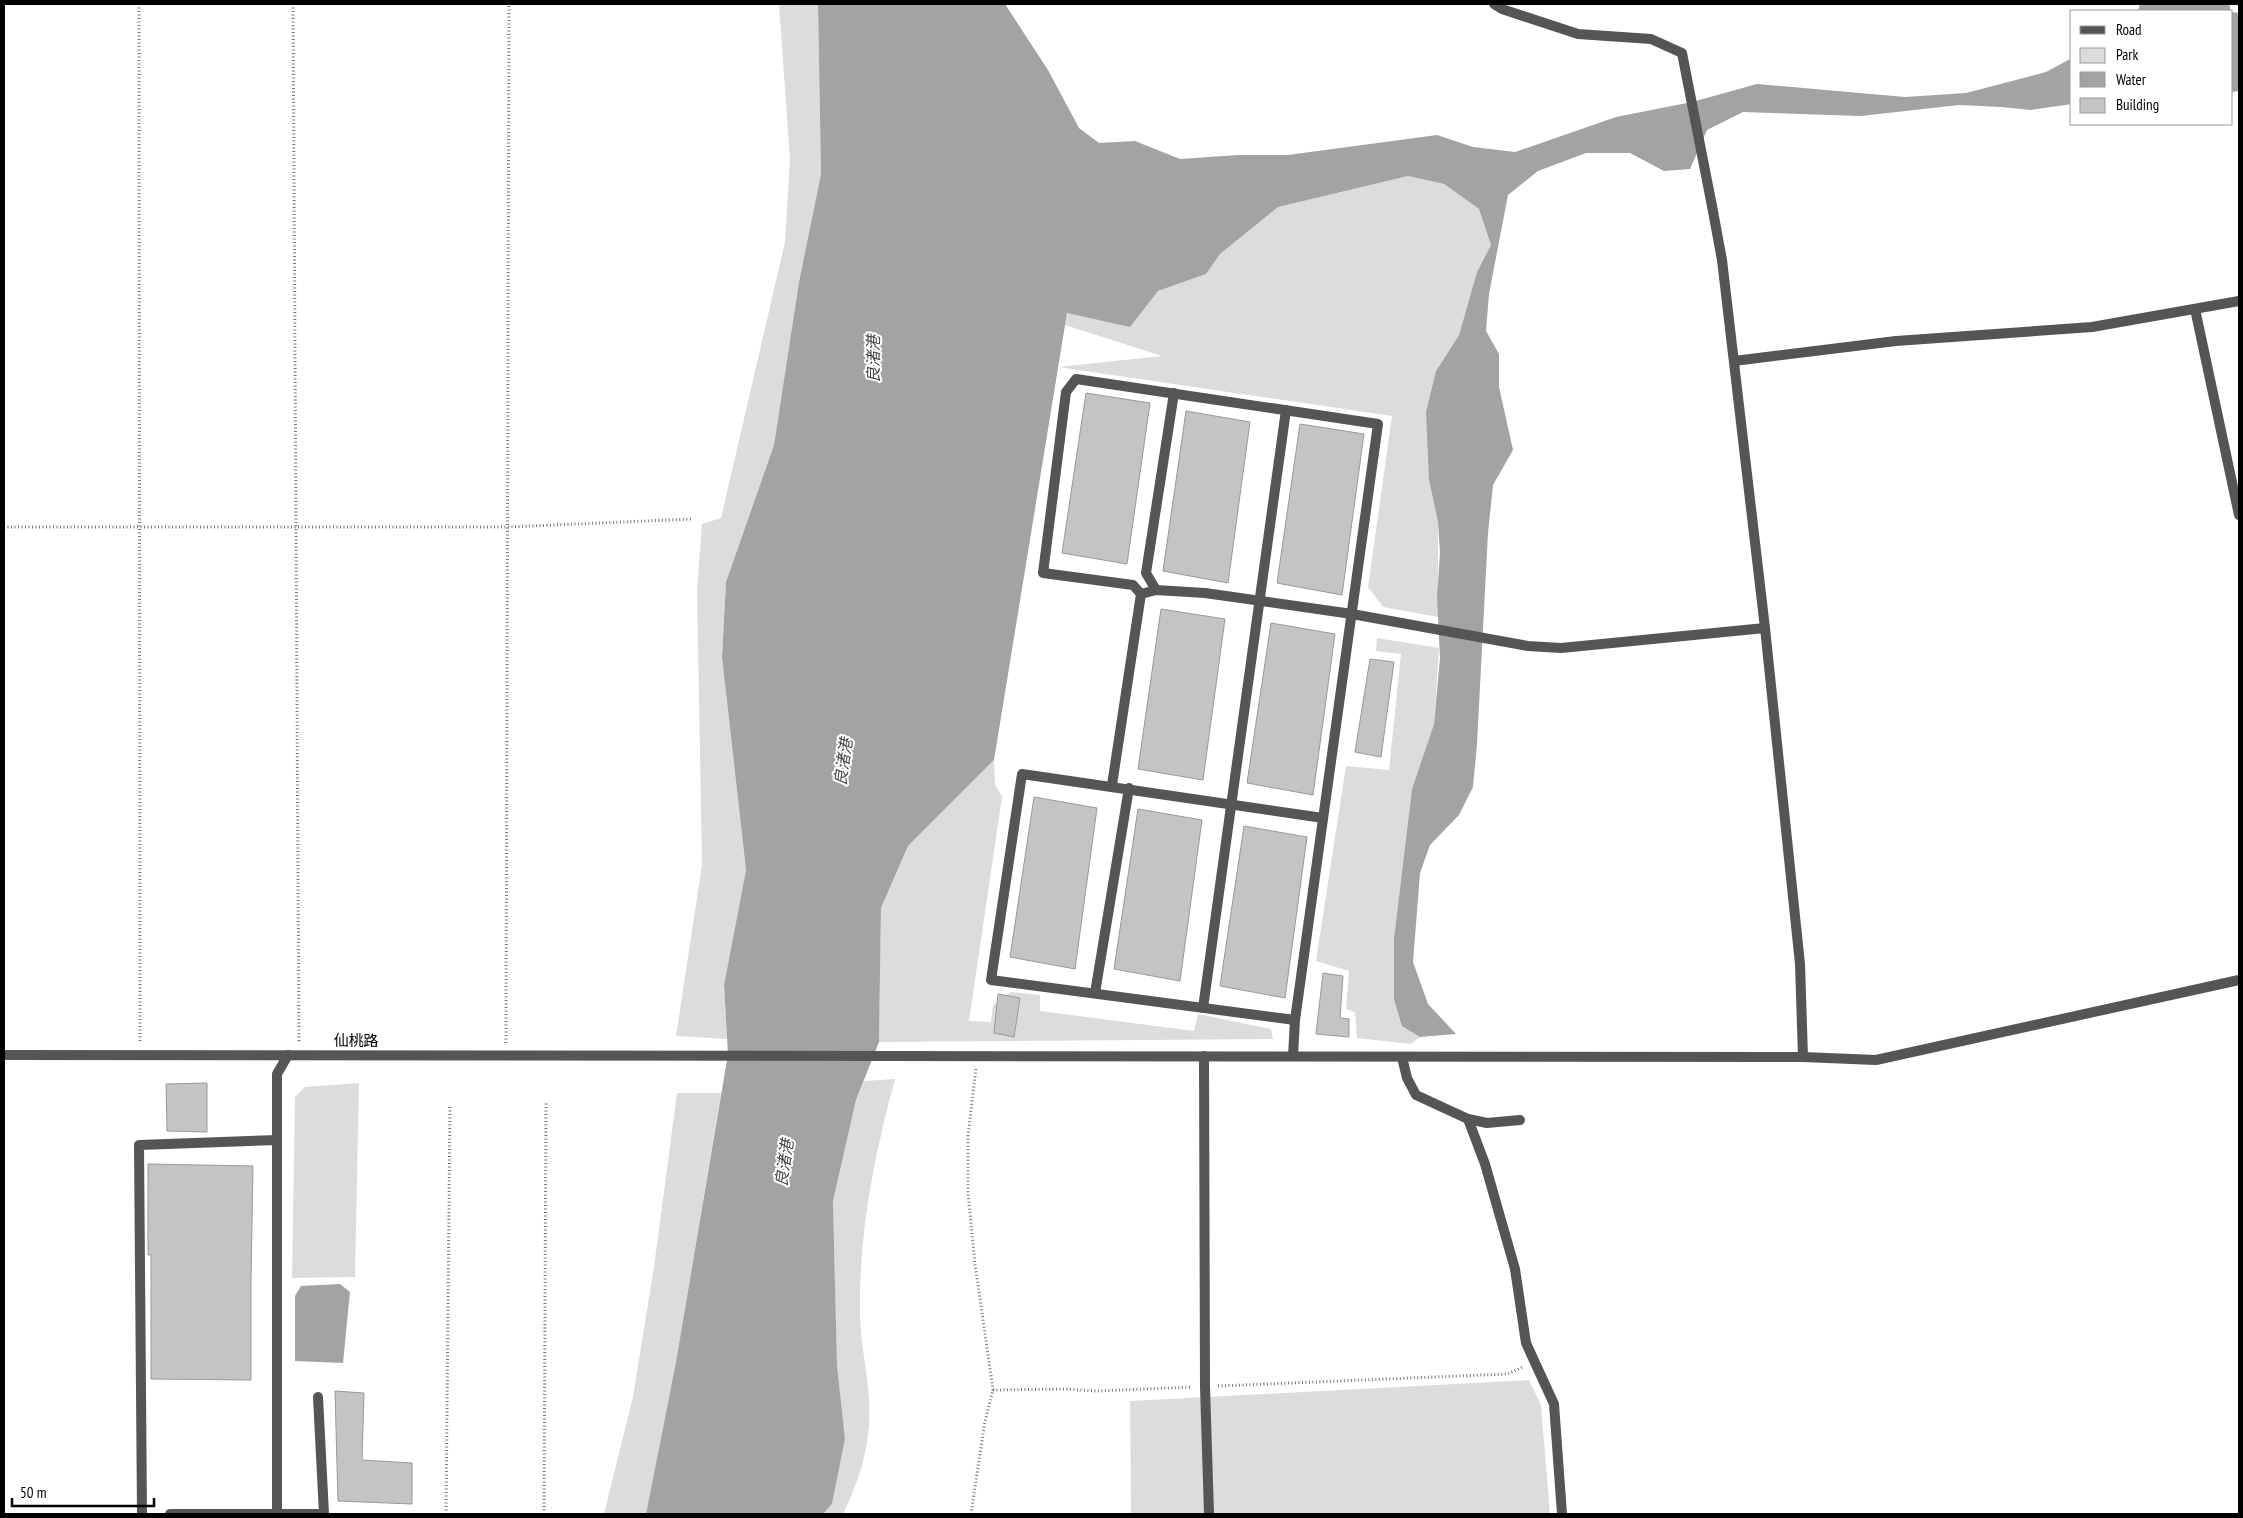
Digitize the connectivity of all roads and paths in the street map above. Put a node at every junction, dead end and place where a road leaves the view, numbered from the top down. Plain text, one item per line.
1 (139, 4) edge
2 (294, 4) edge
3 (509, 4) edge
4 (1494, 4) edge
5 (2239, 301) edge
6 (2195, 309) junction
7 (1734, 361) junction
8 (1174, 394) junction
9 (1286, 410) junction
10 (2239, 515) edge
11 (692, 519) dead end
12 (4, 527) edge
13 (140, 527) junction
14 (294, 527) junction
15 (508, 527) junction
16 (1156, 590) junction
17 (1141, 594) junction
18 (1258, 600) junction
19 (1352, 614) junction
20 (1766, 628) junction
21 (1112, 785) junction
22 (1129, 788) junction
23 (1231, 804) junction
24 (1323, 818) junction
25 (2239, 980) edge
26 (1094, 993) junction
27 (1203, 1008) junction
28 (1295, 1020) junction
29 (4, 1055) edge
30 (140, 1055) junction
31 (288, 1055) junction
32 (299, 1055) junction
33 (506, 1055) junction
34 (977, 1055) junction
35 (1204, 1056) junction
36 (1293, 1056) junction
37 (1402, 1057) junction
38 (1802, 1057) junction
39 (546, 1104) dead end
40 (450, 1106) dead end
41 (1468, 1119) junction
42 (1520, 1120) dead end
43 (277, 1140) junction
44 (1534, 1361) junction
45 (1205, 1386) junction
46 (993, 1390) junction
47 (318, 1397) dead end
48 (277, 1513) edge
49 (142, 1514) edge
50 (170, 1514) edge
51 (322, 1514) edge
52 (446, 1514) edge
53 (544, 1514) edge
54 (970, 1514) edge
55 (1209, 1514) edge
56 (1562, 1514) edge

1 - 13 path
2 - 14 path
3 - 15 path
4 - 7 street
5 - 6 street
6 - 7 street
6 - 10 street
7 - 20 street
8 - 9 street
8 - 16 street
8 - 17 street
9 - 18 street
9 - 19 street
11 - 15 path
12 - 13 path
13 - 14 path
13 - 30 path
14 - 15 path
14 - 32 path
15 - 33 path
16 - 17 street
16 - 18 street
17 - 21 street
18 - 19 street
18 - 23 street
19 - 20 street
19 - 24 street
20 - 38 street
21 - 22 street
21 - 26 street
22 - 23 street
22 - 26 street
23 - 24 street
23 - 27 street
24 - 28 street
25 - 38 street, 仙桃路
26 - 27 street
27 - 28 street
28 - 36 street
29 - 30 street, 仙桃路
30 - 31 street, 仙桃路
31 - 32 street, 仙桃路
31 - 43 street
32 - 33 street, 仙桃路
33 - 34 street, 仙桃路
34 - 35 street, 仙桃路
34 - 46 path
35 - 36 street, 仙桃路
35 - 45 street
36 - 37 street, 仙桃路
37 - 38 street, 仙桃路
37 - 41 street
39 - 53 path
40 - 52 path
41 - 42 street
41 - 44 street
43 - 48 street
43 - 49 street
44 - 45 path
44 - 56 street
45 - 46 path
45 - 55 street
46 - 54 path
47 - 51 street
48 - 50 street
48 - 51 street

